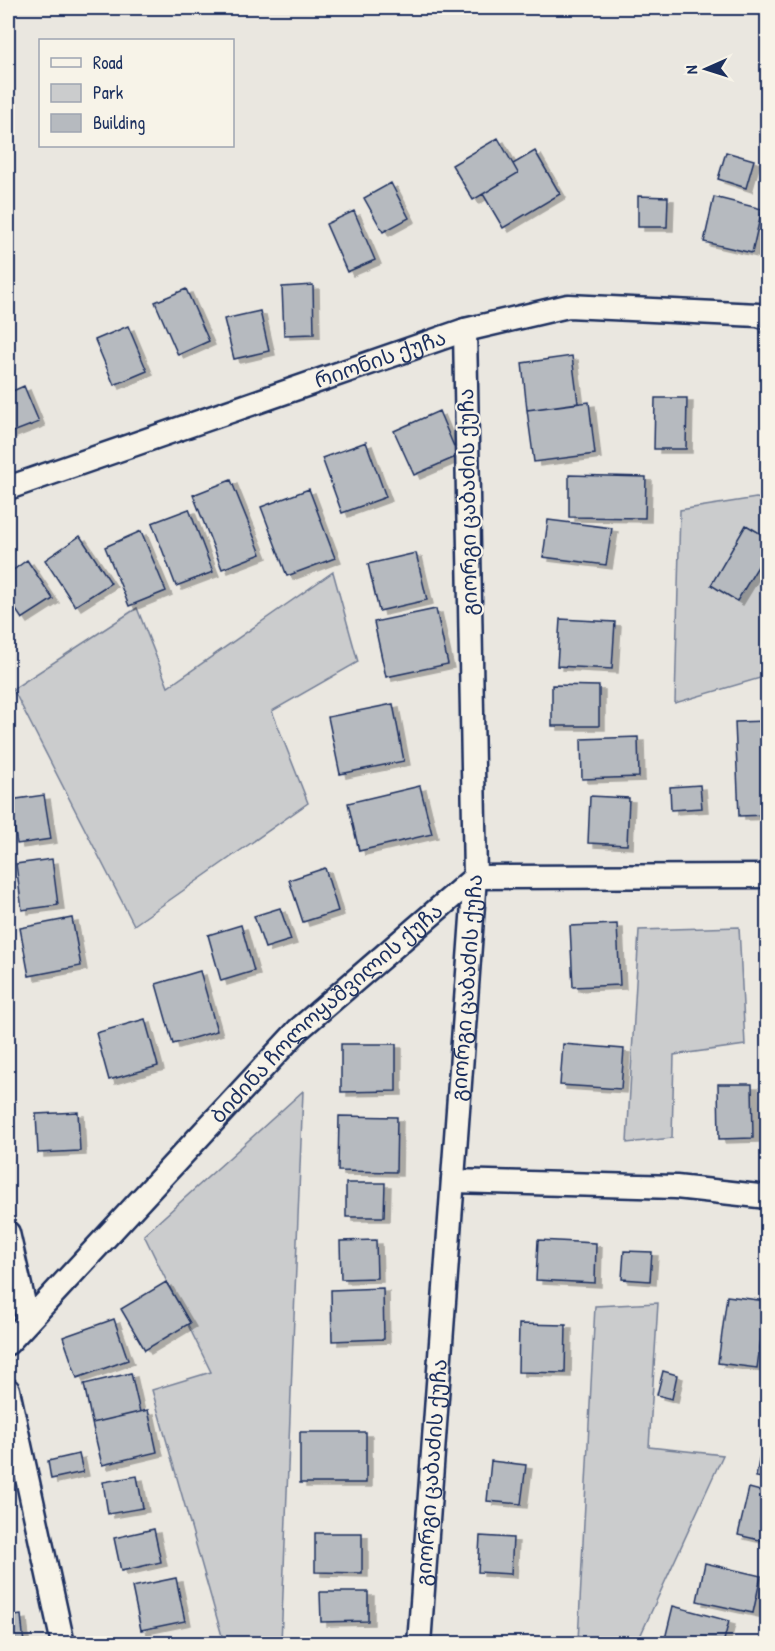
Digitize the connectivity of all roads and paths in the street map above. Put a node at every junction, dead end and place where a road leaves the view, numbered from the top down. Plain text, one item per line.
1 (768, 318) edge
2 (465, 330) junction
3 (8, 488) edge
4 (768, 876) edge
5 (475, 877) junction
6 (453, 1181) junction
7 (768, 1197) edge
8 (8, 1233) edge
9 (28, 1321) junction
10 (8, 1343) edge
11 (8, 1389) edge
12 (63, 1644) edge
13 (419, 1644) edge

1 - 2 street, რიონის ქუჩა
2 - 3 street, რიონის ქუჩა
2 - 5 street, გიორგი ცაბაძის ქუჩა
4 - 5 street
5 - 6 street, გიორგი ცაბაძის ქუჩა
5 - 9 street, ბიძინა ჩოლოყაშვილის ქუჩა
6 - 7 street
6 - 13 street, გიორგი ცაბაძის ქუჩა
8 - 9 street
9 - 10 street, ბიძინა ჩოლოყაშვილის ქუჩა
11 - 12 street

